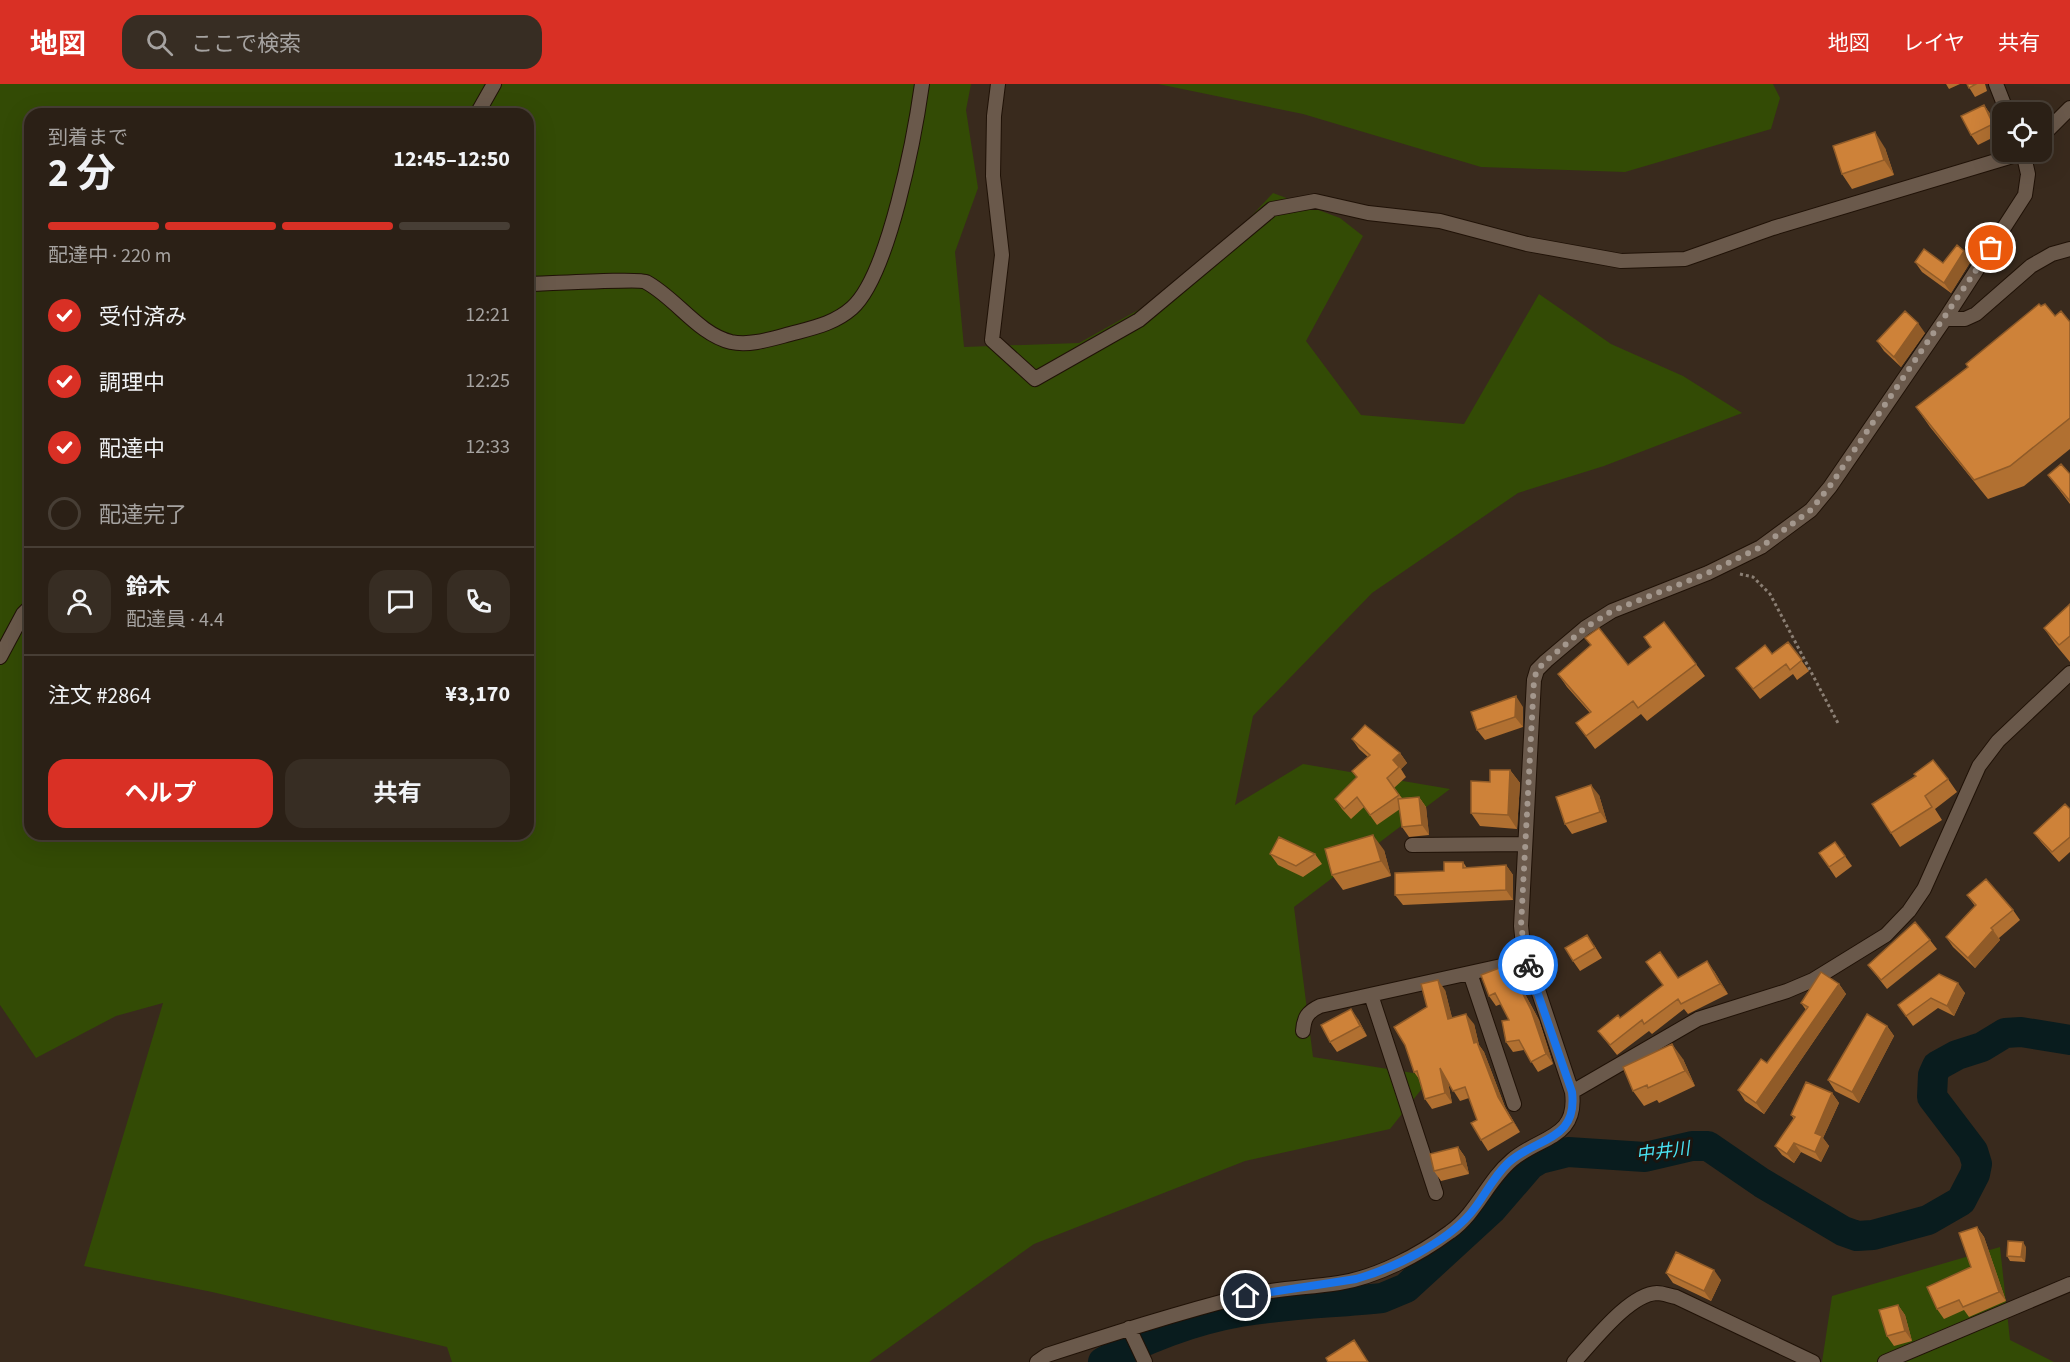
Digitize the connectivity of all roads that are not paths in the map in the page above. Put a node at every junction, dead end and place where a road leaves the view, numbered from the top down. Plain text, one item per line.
1 (494, 84) edge
2 (921, 84) edge
3 (998, 84) edge
4 (1996, 84) edge
5 (2003, 102) edge
6 (480, 108) edge
7 (2070, 108) edge
8 (2052, 126) edge
9 (1992, 162) edge
10 (2026, 162) edge
11 (2070, 249) edge
12 (534, 284) edge
13 (1945, 319) junction
14 (24, 613) edge
15 (0, 657) edge
16 (2070, 673) edge
17 (1525, 844) junction
18 (1412, 845) dead end
19 (1526, 961) junction
20 (1470, 973) junction
21 (1371, 994) junction
22 (1303, 1031) dead end
23 (1572, 1092) junction
24 (1514, 1104) dead end
25 (1436, 1193) dead end
26 (2070, 1284) edge
27 (1131, 1332) junction
28 (1145, 1360) edge
29 (1037, 1362) edge
30 (1574, 1362) edge
31 (1813, 1362) edge
32 (1885, 1362) edge

1 - 6 street
2 - 12 street
3 - 9 street
4 - 5 street
7 - 8 street
10 - 13 street
11 - 13 street
13 - 17 street
14 - 15 street
16 - 23 street
17 - 18 street
17 - 19 street
19 - 20 street
19 - 23 street
20 - 21 street
20 - 24 street
21 - 22 street
21 - 25 street
23 - 27 street
26 - 32 street
27 - 28 street
27 - 29 street
30 - 31 street

